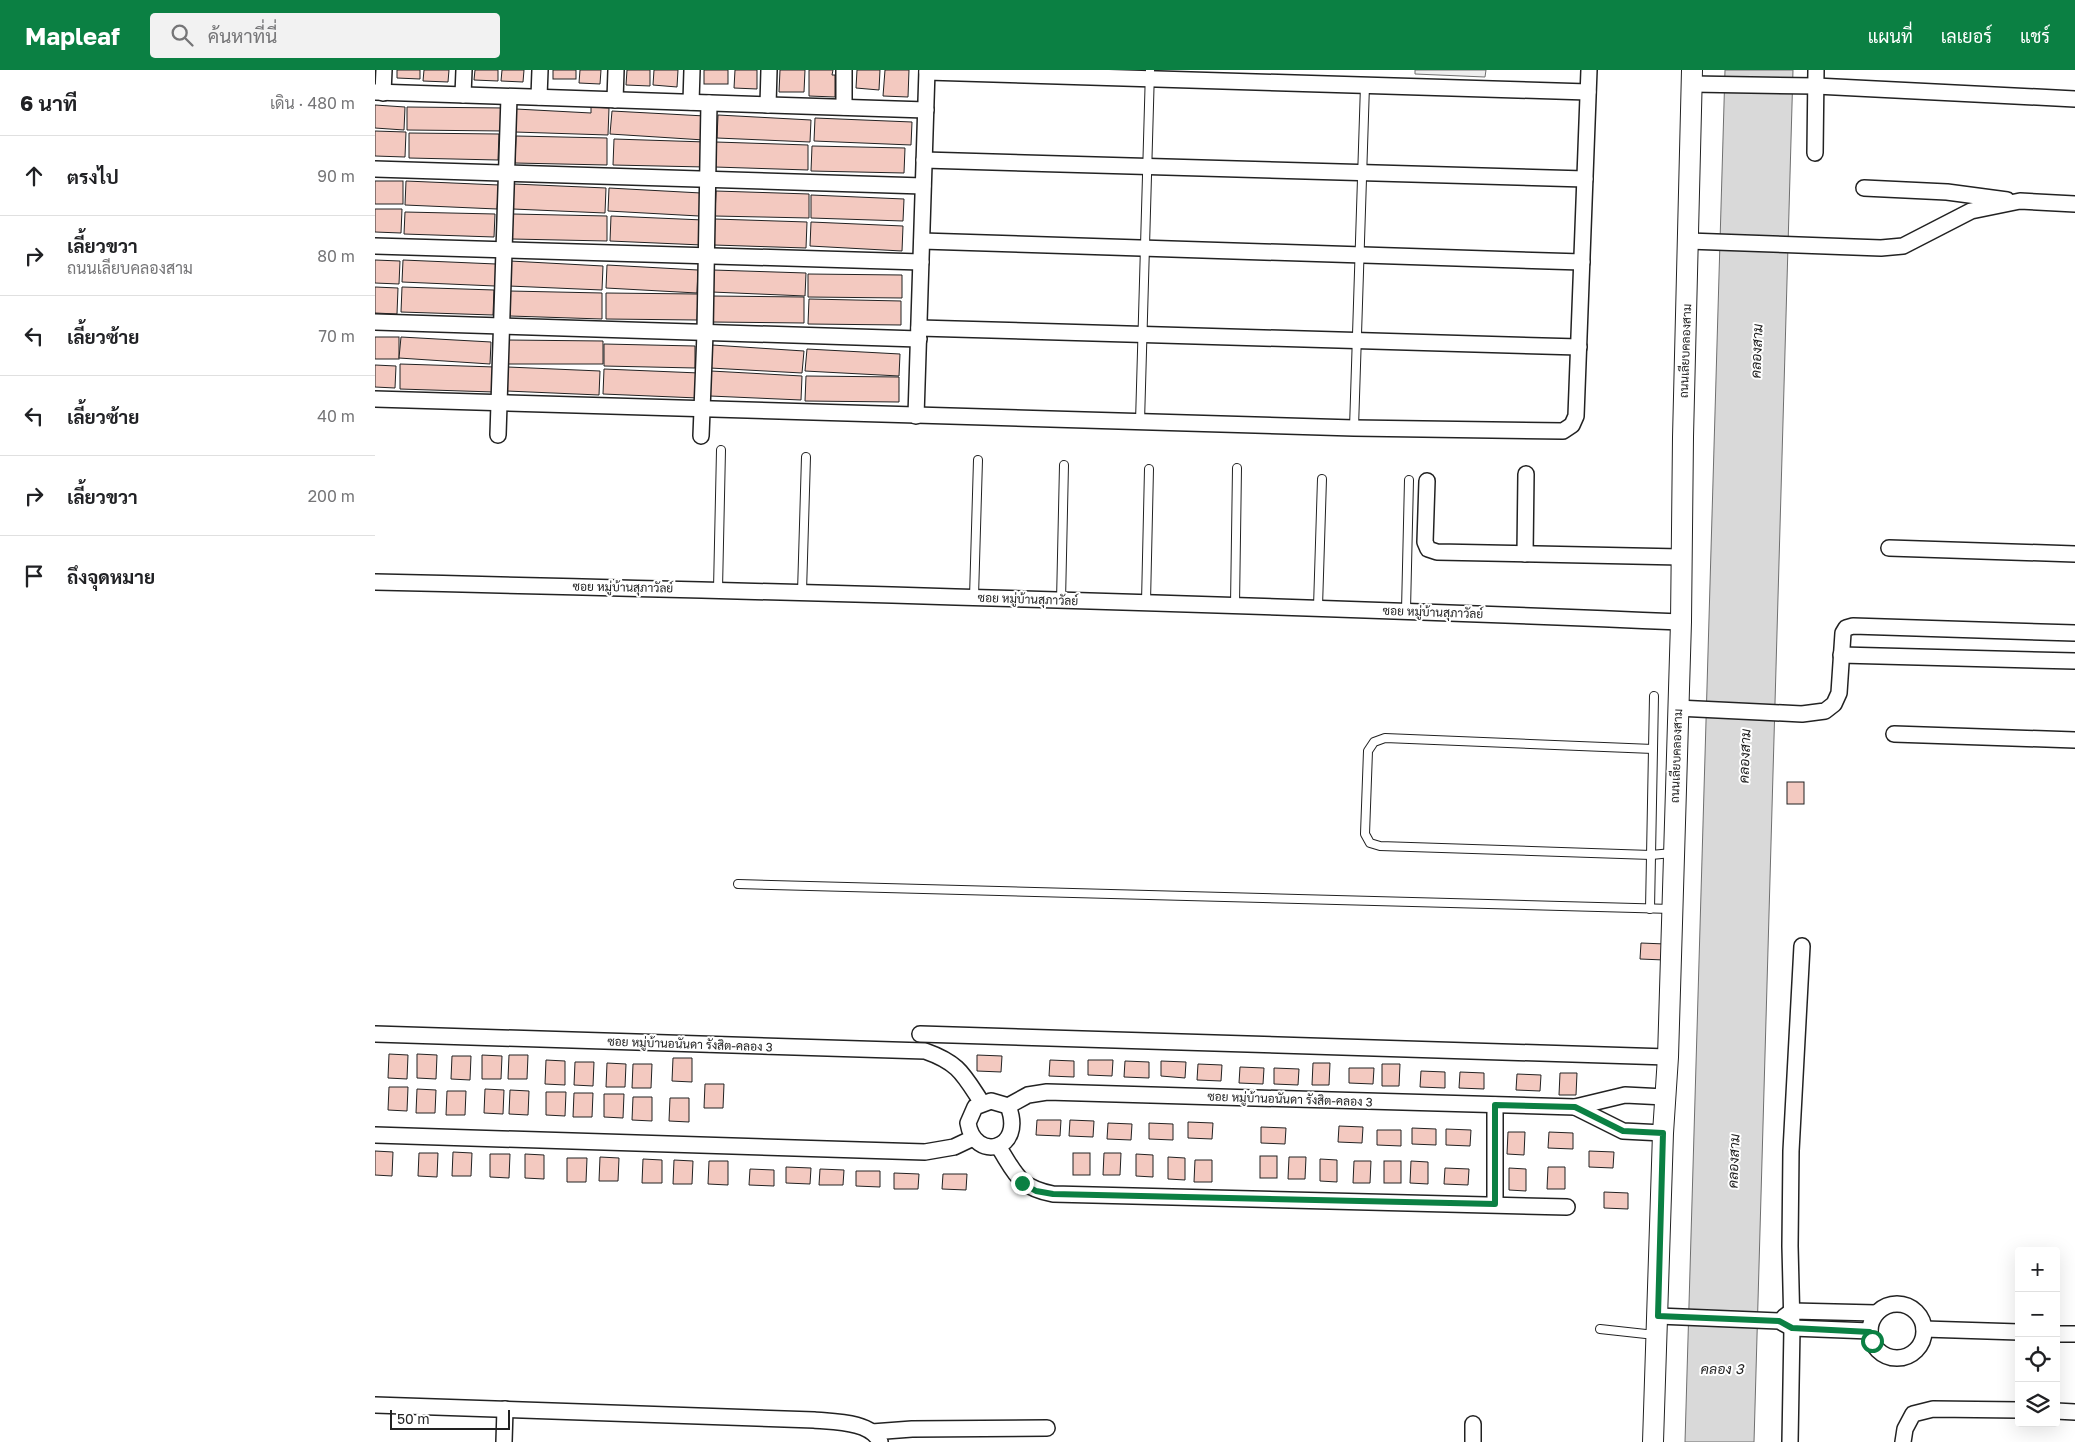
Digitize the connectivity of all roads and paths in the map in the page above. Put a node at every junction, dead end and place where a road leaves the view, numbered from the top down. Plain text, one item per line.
1 (384, 70) edge
2 (464, 70) edge
3 (540, 70) edge
4 (616, 70) edge
5 (692, 70) edge
6 (769, 70) edge
7 (844, 70) edge
8 (1589, 70) edge
9 (1816, 70) edge
10 (927, 71) edge
11 (1150, 74) edge
12 (1692, 77) edge
13 (1366, 78) edge
14 (1810, 86) junction
15 (379, 92) edge
16 (1588, 92) junction
17 (463, 95) junction
18 (509, 97) junction
19 (539, 98) junction
20 (2075, 99) edge
21 (615, 100) junction
22 (691, 102) junction
23 (709, 103) junction
24 (768, 105) junction
25 (844, 107) junction
26 (926, 110) junction
27 (1815, 153) dead end
28 (924, 160) junction
29 (1147, 166) junction
30 (375, 169) edge
31 (1363, 172) junction
32 (506, 173) junction
33 (1585, 179) junction
34 (709, 180) junction
35 (923, 186) junction
36 (1864, 188) dead end
37 (2020, 202) junction
38 (2075, 204) edge
39 (1688, 240) junction
40 (922, 241) junction
41 (375, 246) edge
42 (1145, 248) junction
43 (503, 250) junction
44 (1360, 255) junction
45 (707, 256) junction
46 (921, 262) junction
47 (1583, 262) junction
48 (375, 322) edge
49 (502, 326) junction
50 (705, 332) junction
51 (919, 334) junction
52 (1143, 334) junction
53 (1357, 341) junction
54 (1579, 347) junction
55 (375, 399) edge
56 (499, 403) junction
57 (702, 409) junction
58 (916, 416) junction
59 (1140, 422) junction
60 (1354, 428) junction
61 (498, 435) dead end
62 (701, 436) dead end
63 (721, 450) dead end
64 (806, 457) dead end
65 (978, 460) dead end
66 (1063, 466) dead end
67 (1237, 468) dead end
68 (1149, 469) dead end
69 (1526, 474) dead end
70 (1322, 479) dead end
71 (1409, 480) dead end
72 (1427, 481) dead end
73 (1889, 548) dead end
74 (1525, 554) junction
75 (2075, 554) edge
76 (1681, 556) junction
77 (375, 582) edge
78 (718, 589) junction
79 (803, 592) junction
80 (974, 597) junction
81 (1061, 601) junction
82 (1146, 602) junction
83 (1235, 605) junction
84 (1318, 607) junction
85 (1406, 610) junction
86 (1681, 622) junction
87 (2075, 633) edge
88 (1841, 655) junction
89 (2075, 661) edge
90 (1654, 696) dead end
91 (1677, 708) junction
92 (1894, 734) dead end
93 (2075, 740) edge
94 (1653, 749) junction
95 (1672, 853) junction
96 (1651, 855) junction
97 (738, 884) dead end
98 (1650, 909) junction
99 (1672, 909) junction
100 (1801, 946) dead end
101 (375, 1034) edge
102 (920, 1034) dead end
103 (1668, 1057) junction
104 (1665, 1098) junction
105 (982, 1103) junction
106 (1495, 1105) junction
107 (1008, 1106) junction
108 (1575, 1107) junction
109 (1663, 1133) junction
110 (375, 1134) edge
111 (973, 1138) junction
112 (998, 1146) junction
113 (1495, 1204) junction
114 (1567, 1206) dead end
115 (1792, 1311) junction
116 (1876, 1313) junction
117 (1781, 1324) junction
118 (1657, 1326) junction
119 (1600, 1329) dead end
120 (1924, 1329) junction
121 (1870, 1332) junction
122 (2015, 1332) edge
123 (2060, 1334) edge
124 (2075, 1334) edge
125 (375, 1405) edge
126 (505, 1409) junction
127 (2015, 1410) edge
128 (2060, 1412) edge
129 (2075, 1412) edge
130 (1473, 1424) dead end
131 (1047, 1428) dead end
132 (876, 1437) edge
133 (504, 1442) edge
134 (1473, 1442) edge
135 (1653, 1442) edge
136 (1790, 1442) edge
137 (1903, 1442) edge

1 - 15 street
2 - 17 street
3 - 19 street
4 - 21 street
5 - 22 street
6 - 24 street
7 - 25 street
8 - 16 street
9 - 14 street
10 - 11 street
10 - 26 street
11 - 13 street
11 - 29 lane
12 - 14 street
12 - 39 main road, ถนนเลียบคลองสาม
13 - 16 street
13 - 31 lane
14 - 20 street
14 - 27 street
15 - 17 street
16 - 33 street
17 - 18 street
18 - 19 street
18 - 32 street
19 - 21 street
21 - 22 street
22 - 23 street
23 - 24 street
23 - 34 street
24 - 25 street
25 - 26 street
26 - 28 street
28 - 29 street
28 - 35 street
29 - 31 street
29 - 42 lane
30 - 32 street
31 - 33 street
31 - 44 lane
32 - 34 street
32 - 43 street
33 - 47 street
34 - 35 street
34 - 45 street
35 - 40 street
36 - 37 street
37 - 38 street
37 - 39 street
39 - 76 main road, ถนนเลียบคลองสาม
40 - 42 street
40 - 46 street
41 - 43 street
42 - 44 street
42 - 52 lane
43 - 45 street
43 - 49 street
44 - 47 street
44 - 53 lane
45 - 46 street
45 - 50 street
46 - 51 street
47 - 54 street
48 - 49 street
49 - 50 street
49 - 56 street
50 - 51 street
50 - 57 street
51 - 52 street
51 - 58 street
52 - 53 street
52 - 59 lane
53 - 54 street
53 - 60 lane
54 - 60 street
55 - 56 street
56 - 57 street
56 - 61 street
57 - 58 street
57 - 62 street
58 - 59 street
59 - 60 street
63 - 78 lane
64 - 79 lane
65 - 80 lane
66 - 81 lane
67 - 83 lane
68 - 82 lane
69 - 74 street
70 - 84 lane
71 - 85 lane
72 - 74 street
73 - 75 street
74 - 76 street
76 - 86 main road, ถนนเลียบคลองสาม
77 - 78 street, ซอย หมู่บ้านสุภาวัลย์
78 - 79 street, ซอย หมู่บ้านสุภาวัลย์
79 - 80 street, ซอย หมู่บ้านสุภาวัลย์
80 - 81 street, ซอย หมู่บ้านสุภาวัลย์
81 - 82 street, ซอย หมู่บ้านสุภาวัลย์
82 - 83 street, ซอย หมู่บ้านสุภาวัลย์
83 - 84 street, ซอย หมู่บ้านสุภาวัลย์
84 - 85 street, ซอย หมู่บ้านสุภาวัลย์
85 - 86 street, ซอย หมู่บ้านสุภาวัลย์
86 - 91 main road, ถนนเลียบคลองสาม
87 - 88 street
88 - 89 street
88 - 91 street
90 - 94 lane
91 - 95 main road, ถนนเลียบคลองสาม
92 - 93 street
94 - 96 lane
94 - 96 lane
95 - 96 lane
95 - 99 main road, ถนนเลียบคลองสาม
96 - 98 lane
97 - 98 lane
98 - 99 lane
99 - 103 main road, ถนนเลียบคลองสาม
100 - 115 street
101 - 105 street, ซอย หมู่บ้านอนันดา รังสิต-คลอง 3
102 - 103 street
103 - 104 main road, ถนนเลียบคลองสาม
104 - 108 street, ซอย หมู่บ้านอนันดา รังสิต-คลอง 3
104 - 109 main road, ถนนเลียบคลองสาม
105 - 107 street
105 - 111 street
106 - 107 street, ซอย หมู่บ้านอนันดา รังสิต-คลอง 3
106 - 108 street, ซอย หมู่บ้านอนันดา รังสิต-คลอง 3
106 - 113 street
107 - 112 street
108 - 109 street, ซอย หมู่บ้านอนันดา รังสิต-คลอง 3
109 - 118 main road, ถนนเลียบคลองสาม
110 - 111 street
111 - 112 street
112 - 113 street
113 - 114 street
115 - 116 street
115 - 117 street
116 - 120 street
116 - 121 street
117 - 118 street
117 - 121 street
117 - 136 street
118 - 119 lane
118 - 135 main road, ถนนเลียบคลองสาม
120 - 121 street
120 - 122 street
123 - 124 street
125 - 126 street
126 - 132 street
126 - 133 street
127 - 137 street
128 - 129 street
130 - 134 street
131 - 132 street

